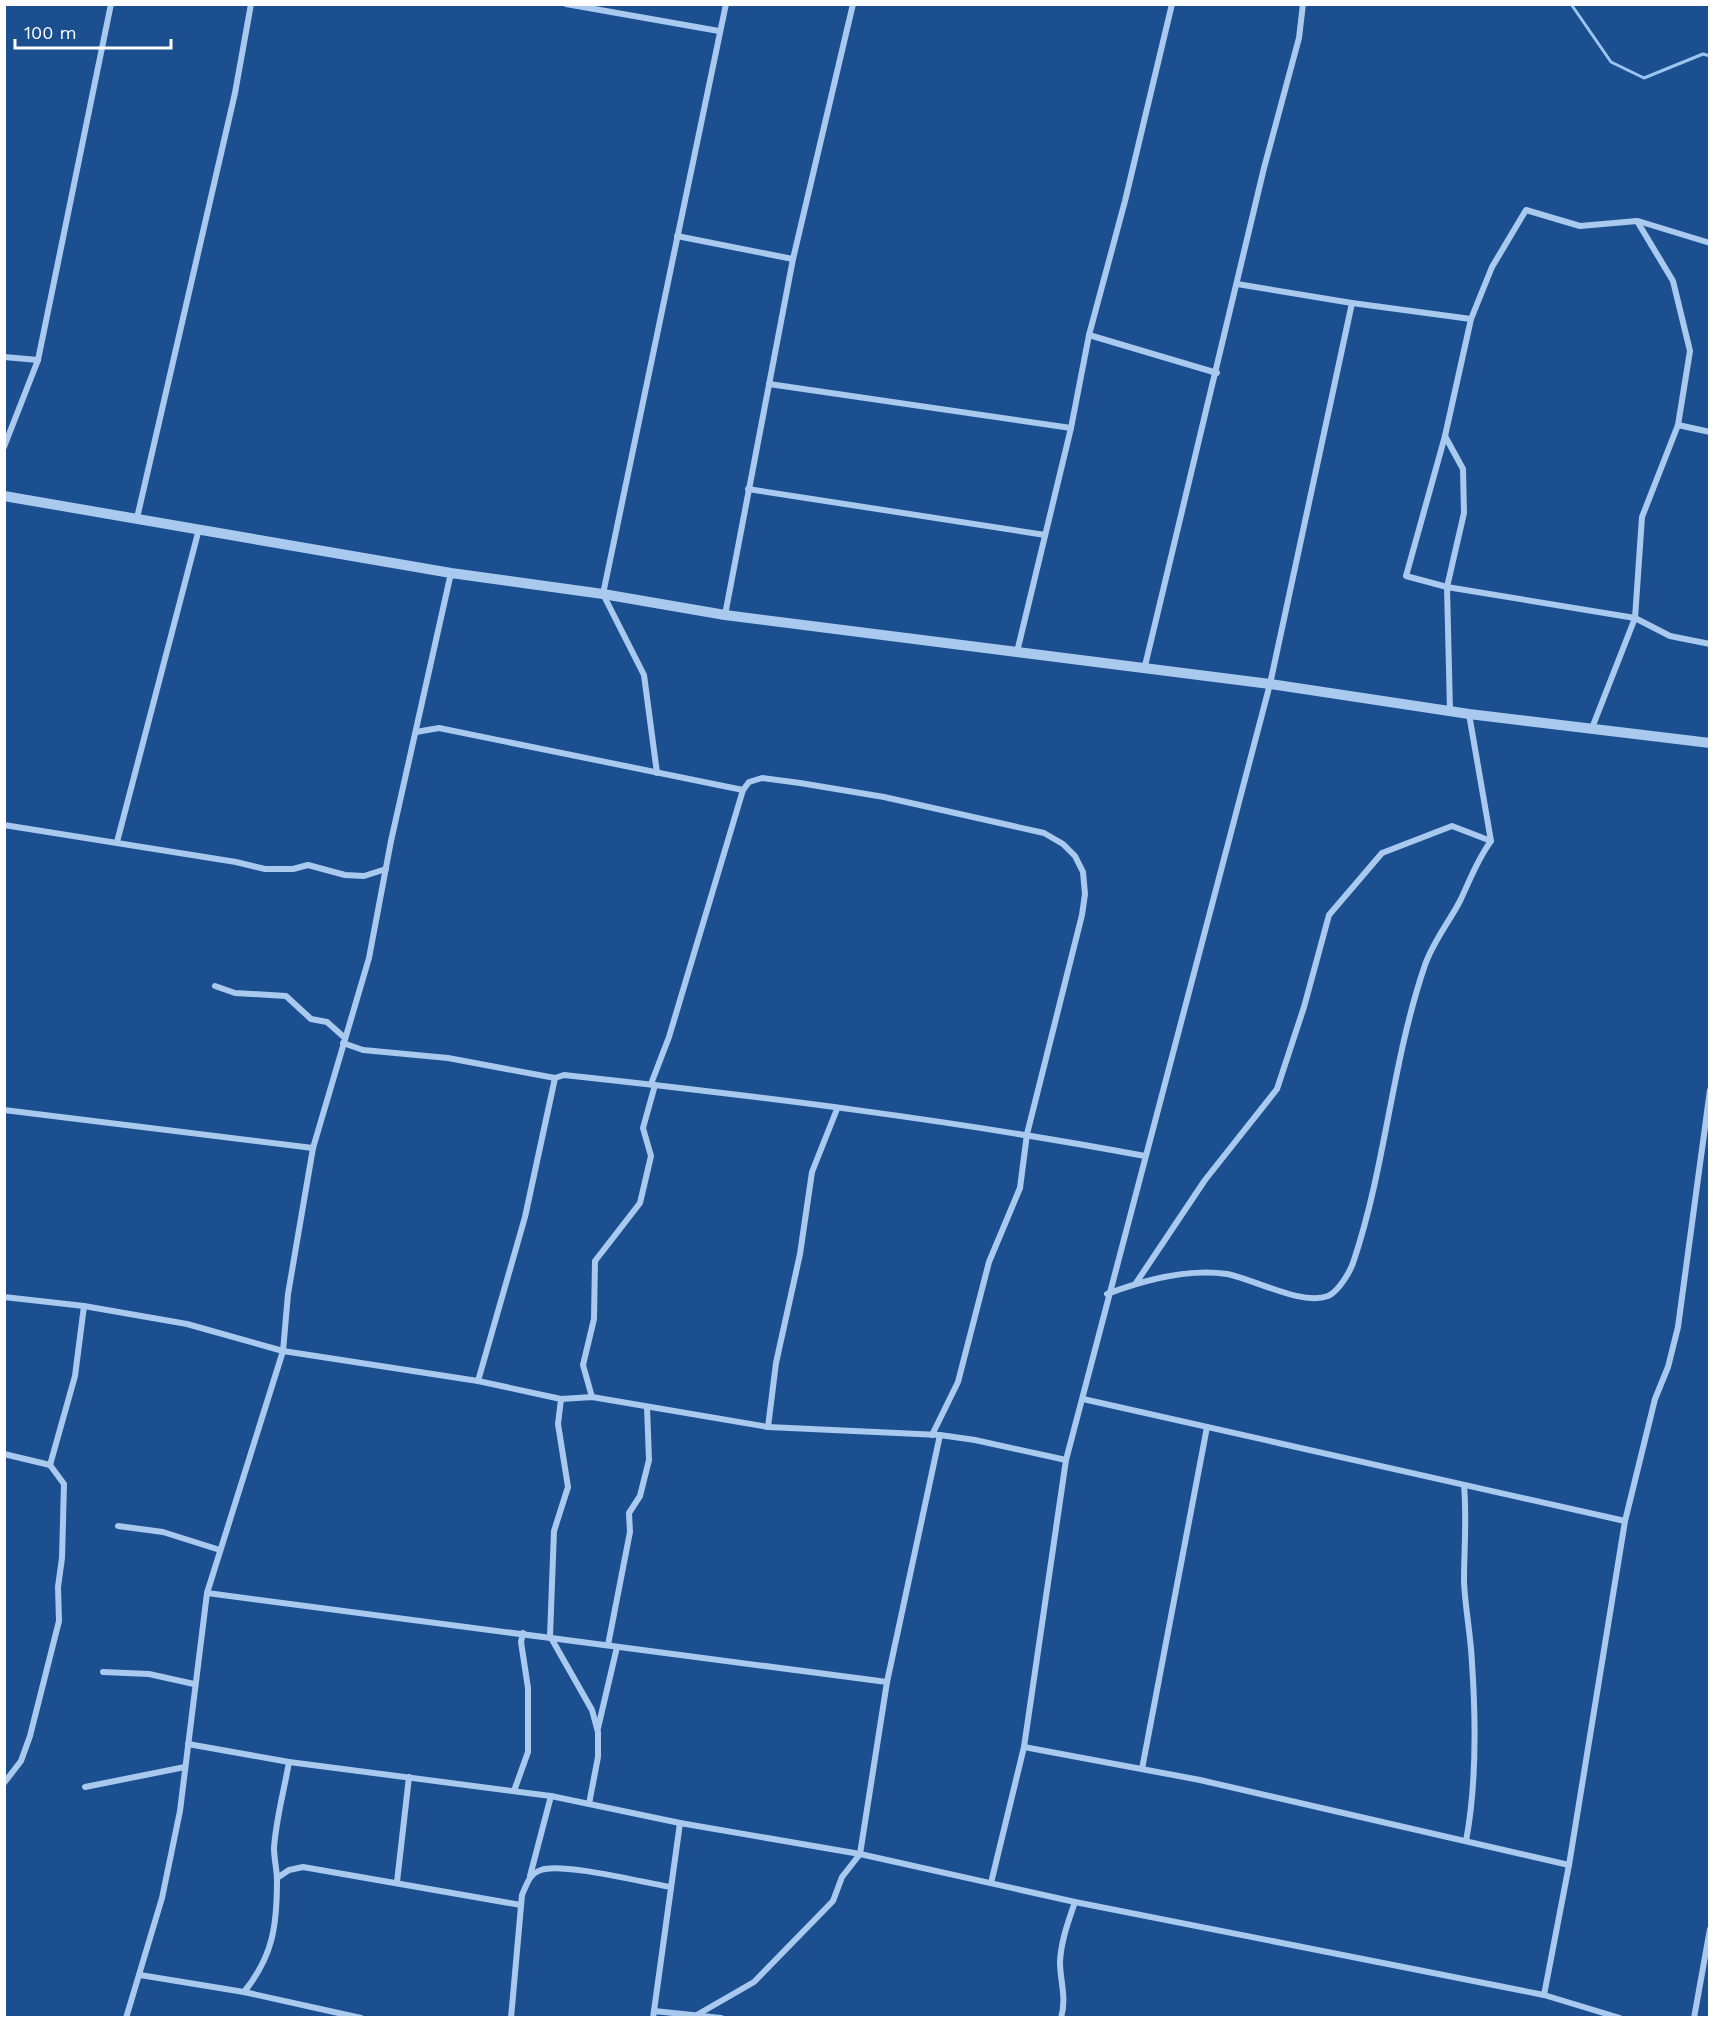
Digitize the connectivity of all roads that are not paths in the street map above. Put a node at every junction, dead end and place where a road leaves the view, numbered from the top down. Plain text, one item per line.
1 (111, 4) edge
2 (251, 4) edge
3 (567, 4) edge
4 (726, 4) edge
5 (853, 4) edge
6 (1172, 4) edge
7 (1303, 4) edge
8 (719, 31) junction
9 (1637, 221) junction
10 (677, 236) junction
11 (1710, 243) edge
12 (793, 259) junction
13 (1237, 284) junction
14 (1352, 303) junction
15 (1471, 319) junction
16 (1089, 335) junction
17 (4, 357) edge
18 (38, 360) junction
19 (1217, 374) junction
20 (769, 384) junction
21 (1678, 425) junction
22 (1071, 428) junction
23 (1710, 432) edge
24 (1445, 436) junction
25 (4, 447) edge
26 (748, 489) junction
27 (4, 496) edge
28 (137, 518) junction
29 (199, 529) junction
30 (1045, 535) junction
31 (451, 573) junction
32 (1447, 587) junction
33 (603, 594) junction
34 (725, 615) junction
35 (1635, 618) junction
36 (1710, 644) edge
37 (1017, 652) junction
38 (1144, 670) junction
39 (1270, 684) junction
40 (1450, 711) junction
41 (1469, 714) junction
42 (1592, 728) junction
43 (416, 732) junction
44 (1710, 743) edge
45 (657, 773) junction
46 (743, 790) junction
47 (4, 825) edge
48 (1491, 841) junction
49 (117, 842) junction
50 (386, 869) junction
51 (215, 986) dead end
52 (344, 1041) junction
53 (555, 1078) junction
54 (653, 1085) junction
55 (1710, 1090) edge
56 (837, 1109) junction
57 (4, 1110) edge
58 (1027, 1134) junction
59 (313, 1148) junction
60 (1145, 1156) junction
61 (1135, 1283) junction
62 (1107, 1294) junction
63 (4, 1297) edge
64 (84, 1306) junction
65 (283, 1351) junction
66 (478, 1381) junction
67 (592, 1397) junction
68 (561, 1399) junction
69 (1083, 1399) junction
70 (647, 1407) junction
71 (768, 1427) junction
72 (1208, 1427) junction
73 (936, 1435) junction
74 (4, 1454) edge
75 (1066, 1460) junction
76 (50, 1465) junction
77 (1464, 1485) junction
78 (1625, 1521) junction
79 (118, 1526) dead end
80 (220, 1550) junction
81 (207, 1593) junction
82 (523, 1633) junction
83 (550, 1636) junction
84 (608, 1645) junction
85 (618, 1647) junction
86 (104, 1672) dead end
87 (887, 1682) junction
88 (194, 1684) junction
89 (598, 1732) junction
90 (188, 1744) junction
91 (1024, 1747) junction
92 (289, 1762) junction
93 (185, 1767) junction
94 (1142, 1769) junction
95 (410, 1777) junction
96 (4, 1783) edge
97 (85, 1787) dead end
98 (514, 1791) junction
99 (551, 1796) junction
100 (589, 1804) junction
101 (680, 1823) junction
102 (1466, 1841) junction
103 (860, 1854) junction
104 (1569, 1865) junction
105 (529, 1877) junction
106 (277, 1878) junction
107 (397, 1882) junction
108 (991, 1883) junction
109 (671, 1887) junction
110 (1075, 1902) junction
111 (521, 1905) junction
112 (1710, 1929) edge
113 (140, 1975) junction
114 (244, 1992) junction
115 (1544, 1995) junction
116 (654, 2014) edge
117 (695, 2016) junction
118 (126, 2018) edge
119 (361, 2018) edge
120 (511, 2018) edge
121 (721, 2018) edge
122 (1061, 2018) edge
123 (1620, 2018) edge
124 (1694, 2018) edge

1 - 18 street
2 - 28 street
3 - 8 street
4 - 8 street
5 - 12 street
6 - 16 street
7 - 13 street
8 - 10 street
9 - 11 street
9 - 15 street
9 - 21 street
10 - 12 street
10 - 33 street
12 - 20 street
13 - 14 street
13 - 19 street
14 - 15 street
14 - 39 street
15 - 24 street
16 - 19 street
16 - 22 street
17 - 18 street
18 - 25 street
19 - 38 street
20 - 22 street
20 - 26 street
21 - 23 street
21 - 35 street
22 - 30 street
24 - 32 street
24 - 32 street
26 - 30 street
26 - 34 street
27 - 28 street
28 - 29 street
29 - 31 street
29 - 49 street
30 - 37 street
31 - 33 street
31 - 43 street
32 - 35 street
32 - 40 street
33 - 34 street
33 - 45 street
34 - 37 street
35 - 36 street
35 - 42 street
37 - 38 street
38 - 39 street
39 - 40 street
39 - 60 street
40 - 41 street
41 - 42 street
41 - 48 street
42 - 44 street
43 - 45 street
43 - 50 street
45 - 46 street
46 - 54 street
46 - 58 street
47 - 49 street
48 - 61 street
48 - 61 street
49 - 50 street
50 - 52 street
51 - 52 street
52 - 53 street
52 - 59 street
53 - 54 street
53 - 66 street
54 - 56 street
54 - 67 street
55 - 78 street
56 - 58 street
56 - 71 street
57 - 59 street
58 - 60 street
58 - 73 street
59 - 65 street
60 - 62 street
61 - 62 street
62 - 69 street
63 - 64 street
64 - 65 street
64 - 76 street
65 - 66 street
65 - 80 street
66 - 68 street
67 - 68 street
67 - 70 street
68 - 83 street
69 - 72 street
69 - 75 street
70 - 71 street
70 - 84 street
71 - 73 street
72 - 77 street
72 - 94 street
73 - 75 street
73 - 87 street
74 - 76 street
75 - 91 street
76 - 96 street
77 - 78 street
77 - 102 street
78 - 104 street
79 - 80 street
80 - 81 street
81 - 82 street
81 - 88 street
82 - 83 street
82 - 98 street
83 - 84 street
83 - 89 street
84 - 85 street
85 - 87 street
85 - 89 street
86 - 88 street
87 - 103 street
88 - 90 street
89 - 100 street
90 - 92 street
90 - 93 street
91 - 94 street
91 - 108 street
92 - 95 street
92 - 106 street
93 - 97 street
93 - 113 street
94 - 102 street
95 - 98 street
95 - 107 street
98 - 99 street
99 - 100 street
99 - 105 street
100 - 101 street
101 - 103 street
101 - 109 street
102 - 104 street
103 - 108 street
103 - 117 street
104 - 115 street
105 - 109 street
105 - 111 street
106 - 107 street
106 - 114 street
107 - 111 street
108 - 110 street
109 - 116 street
110 - 115 street
110 - 122 street
111 - 120 street
112 - 124 street
113 - 114 street
113 - 118 street
114 - 119 street
115 - 123 street
116 - 117 street
117 - 121 street

